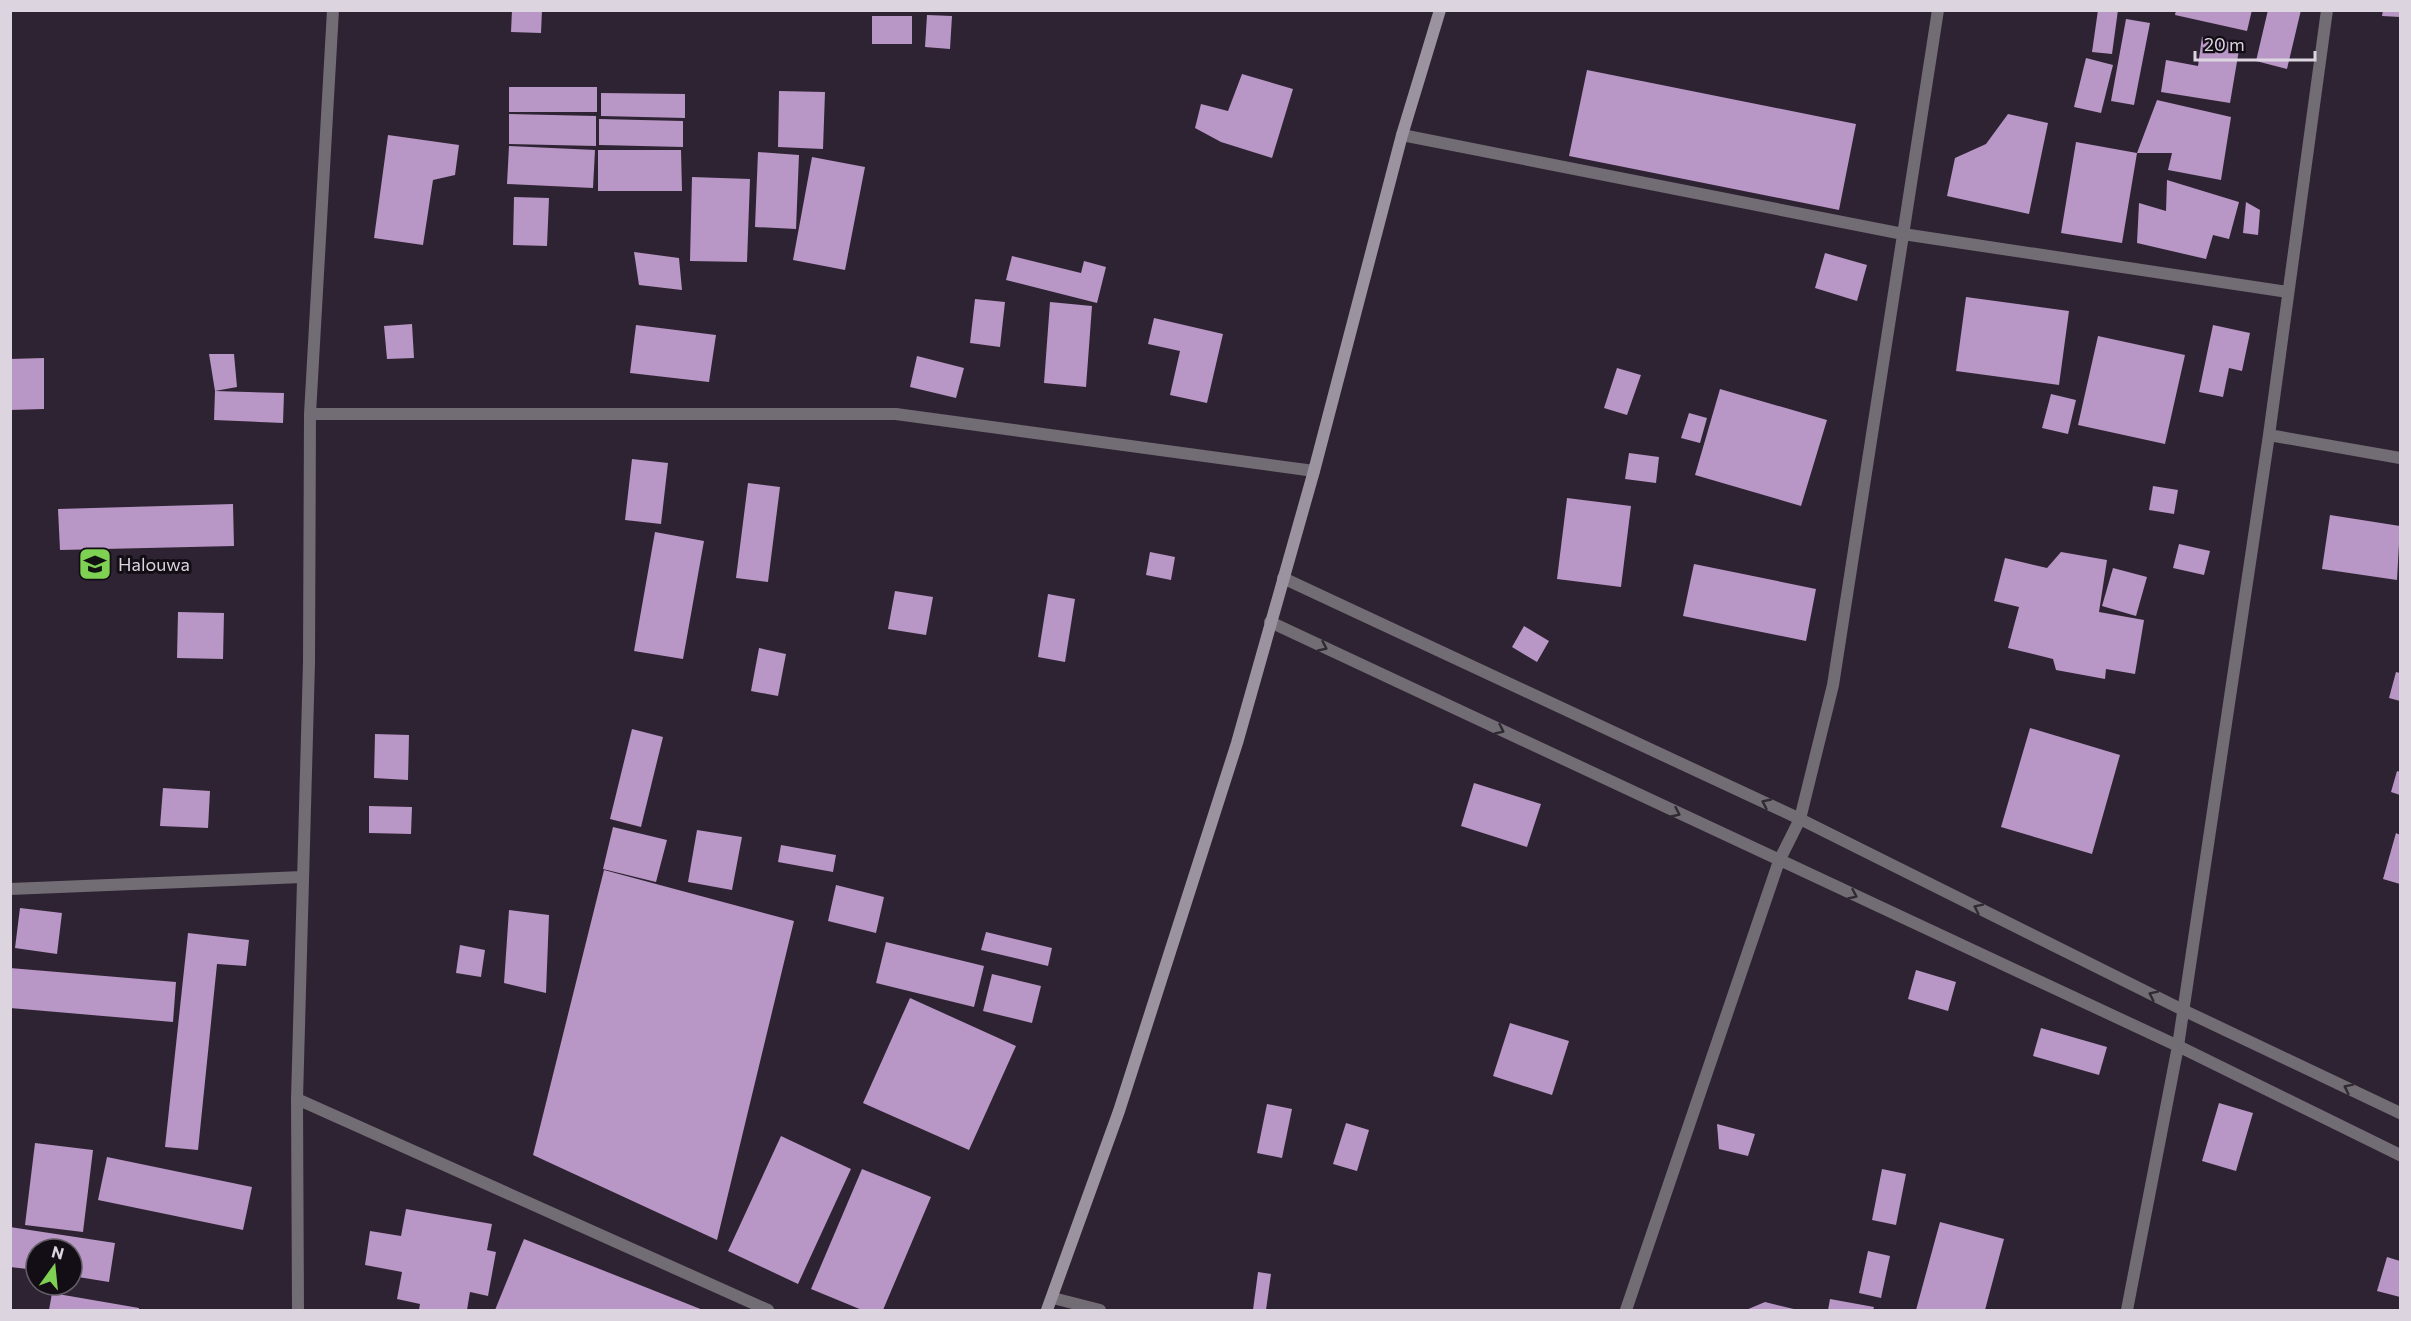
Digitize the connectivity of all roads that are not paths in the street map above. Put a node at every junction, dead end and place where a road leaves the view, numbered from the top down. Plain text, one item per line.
1 (333, 10) edge
2 (1440, 10) edge
3 (1938, 10) edge
4 (2327, 10) edge
5 (1402, 135) junction
6 (1903, 234) junction
7 (2288, 292) junction
8 (310, 414) junction
9 (2269, 435) junction
10 (2400, 458) edge
11 (1314, 471) junction
12 (1283, 578) junction
13 (1270, 622) junction
14 (1800, 819) junction
15 (1779, 861) junction
16 (302, 877) junction
17 (10, 889) edge
18 (2183, 1010) junction
19 (2178, 1046) junction
20 (297, 1099) junction
21 (2400, 1113) edge
22 (2400, 1155) edge
23 (1053, 1298) junction
24 (298, 1311) edge
25 (768, 1311) edge
26 (1047, 1311) edge
27 (1100, 1311) edge
28 (1626, 1311) edge
29 (2127, 1311) edge

1 - 8 street
2 - 5 main road
3 - 6 street
4 - 7 street
5 - 6 street
5 - 11 main road
6 - 7 street
6 - 14 street
7 - 9 street
8 - 11 street
8 - 16 street
9 - 10 street
9 - 18 street
11 - 12 main road
12 - 13 main road
14 -> 12 street
13 -> 15 street
13 - 23 main road
14 - 15 street
18 -> 14 street
15 -> 19 street
15 - 28 street
16 - 17 street
16 - 20 street
18 - 19 street
21 -> 18 street
19 - 22 street
19 - 29 street
20 - 24 street
20 - 25 street
23 - 26 main road
23 - 27 street

